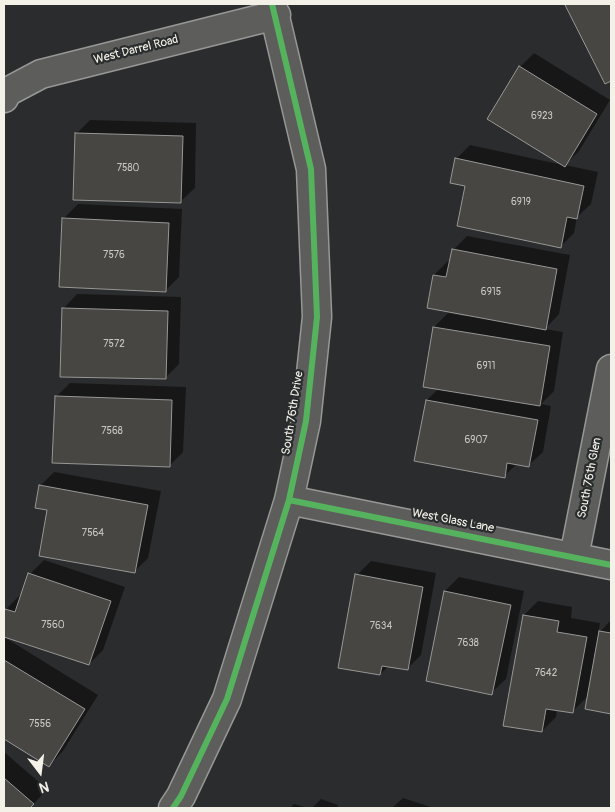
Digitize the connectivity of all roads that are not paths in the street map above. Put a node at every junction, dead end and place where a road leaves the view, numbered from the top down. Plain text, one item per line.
1 (274, 10) edge
2 (4, 98) edge
3 (611, 369) edge
4 (290, 500) junction
5 (574, 557) junction
6 (611, 565) edge
7 (173, 808) edge

1 - 2 street, West Darrel Road
1 - 4 street, South 76th Drive
3 - 5 street, South 76th Glen
4 - 5 street, West Glass Lane
4 - 7 street, South 76th Drive
5 - 6 street, West Glass Lane

